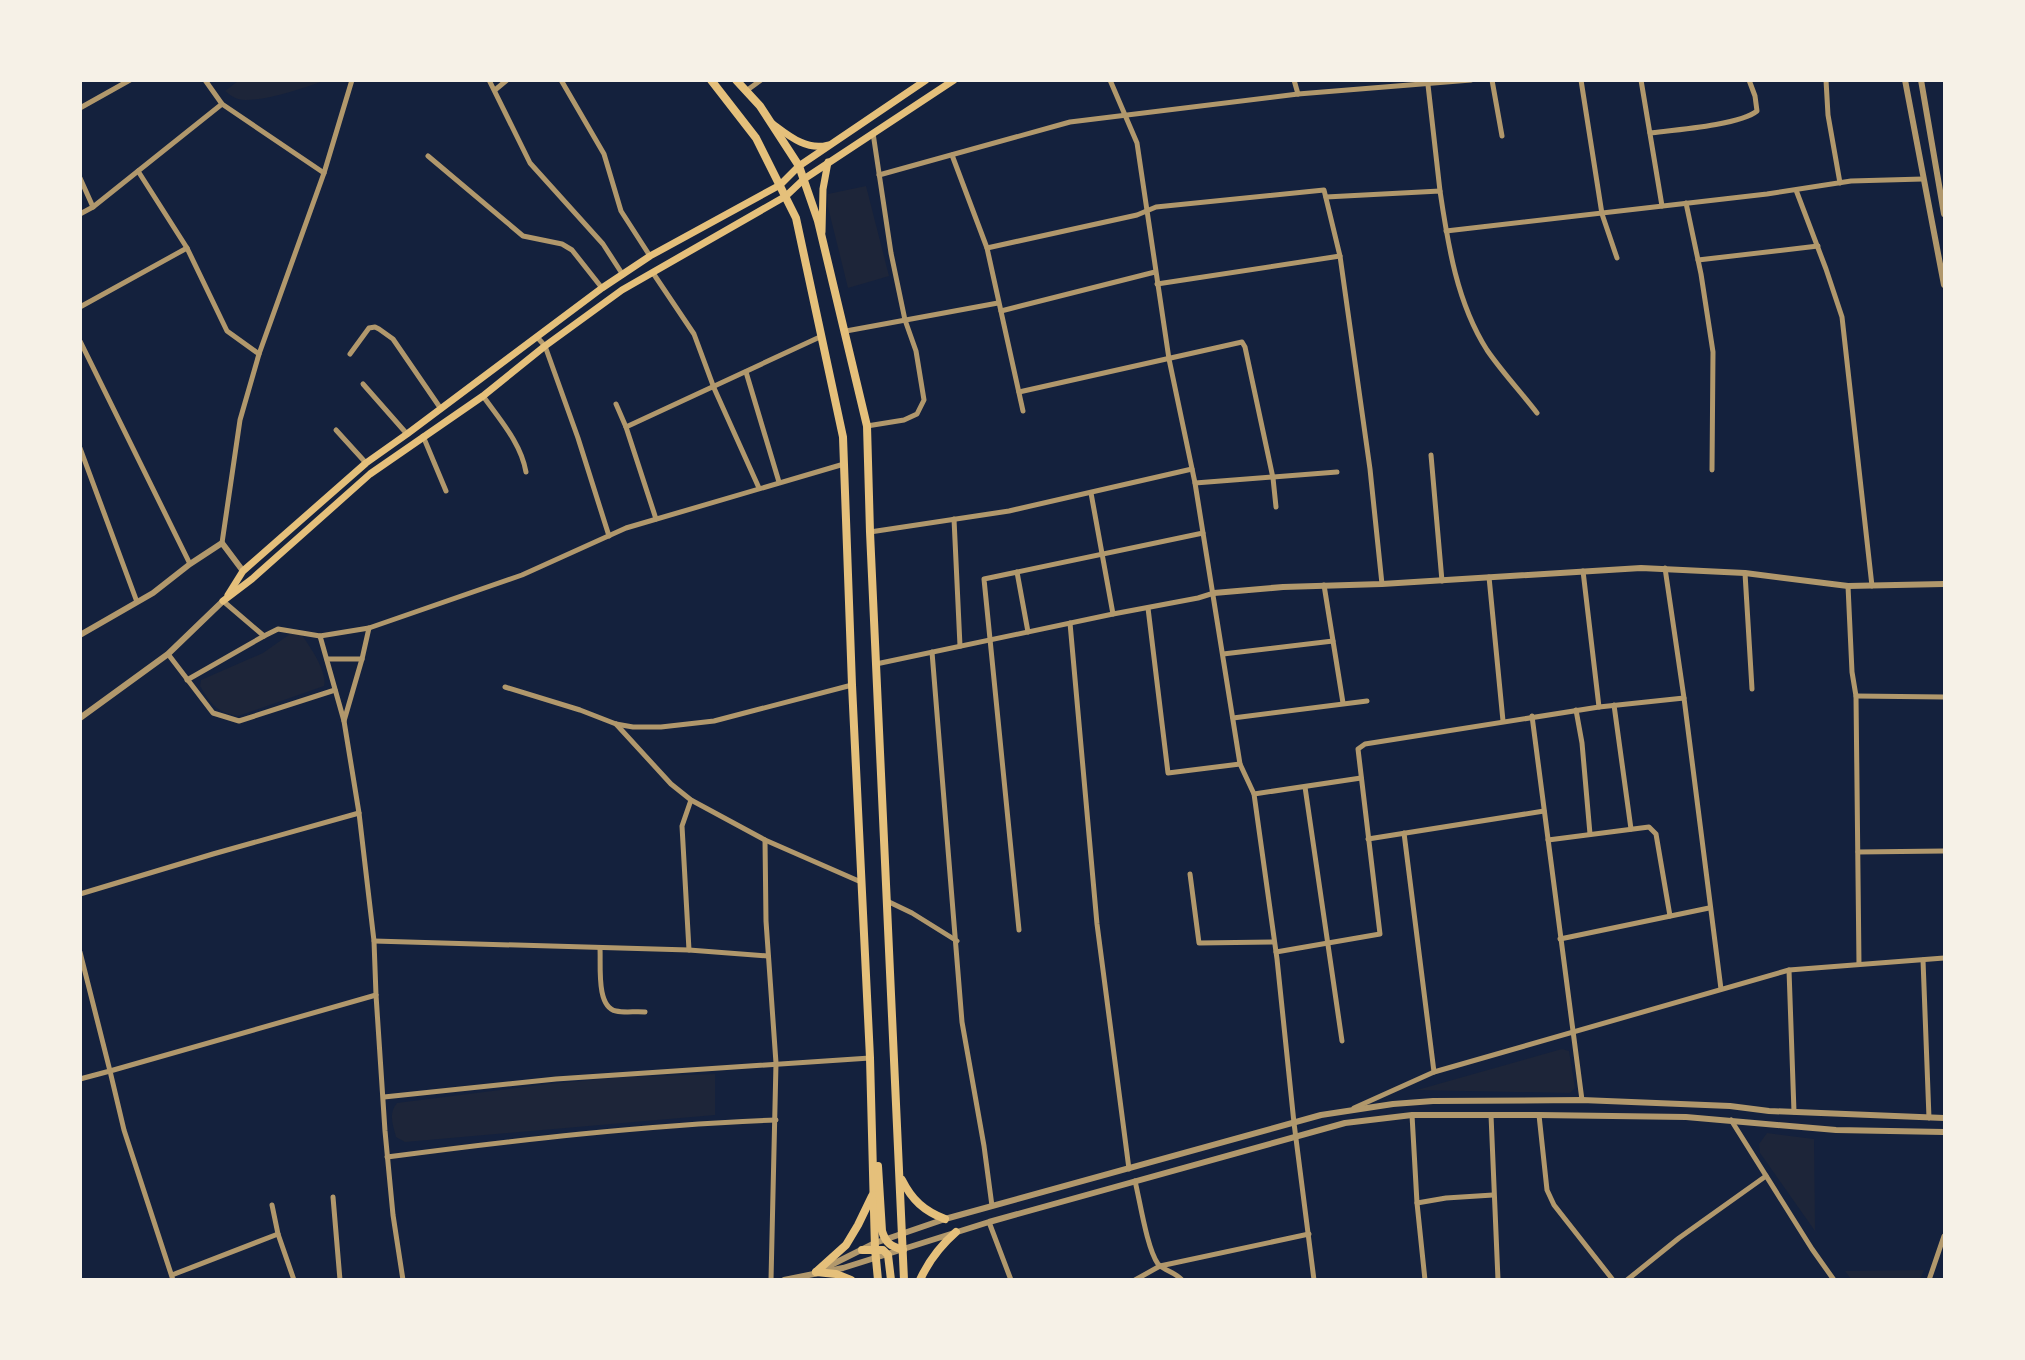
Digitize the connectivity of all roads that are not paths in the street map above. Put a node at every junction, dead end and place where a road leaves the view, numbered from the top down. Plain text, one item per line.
1 (130, 80) edge
2 (205, 80) edge
3 (352, 80) edge
4 (489, 80) edge
5 (507, 80) edge
6 (561, 80) edge
7 (711, 80) edge
8 (736, 80) edge
9 (761, 80) edge
10 (926, 80) edge
11 (954, 80) edge
12 (1110, 80) edge
13 (1294, 80) edge
14 (1472, 80) edge
15 (1492, 80) edge
16 (1581, 80) edge
17 (1641, 80) edge
18 (1749, 80) edge
19 (1826, 80) edge
20 (1905, 80) edge
21 (1921, 80) edge
22 (1449, 82) edge
23 (1428, 85) junction
24 (495, 90) junction
25 (746, 92) junction
26 (1298, 94) junction
27 (222, 104) junction
28 (80, 108) edge
29 (1126, 115) junction
30 (771, 122) junction
31 (873, 133) junction
32 (1650, 133) junction
33 (1502, 136) dead end
34 (832, 144) junction
35 (952, 155) junction
36 (428, 156) dead end
37 (828, 162) junction
38 (799, 166) junction
39 (138, 171) junction
40 (324, 173) junction
41 (879, 176) junction
42 (1941, 176) edge
43 (80, 178) edge
44 (804, 179) junction
45 (1923, 179) junction
46 (1840, 183) junction
47 (780, 185) junction
48 (1796, 190) junction
49 (1440, 191) junction
50 (786, 196) junction
51 (1326, 197) junction
52 (1686, 203) junction
53 (1662, 206) junction
54 (93, 207) junction
55 (1146, 210) junction
56 (80, 214) edge
57 (1602, 214) junction
58 (1944, 214) edge
59 (1446, 231) junction
60 (822, 236) junction
61 (1818, 246) junction
62 (187, 248) junction
63 (987, 248) junction
64 (650, 256) junction
65 (1340, 256) junction
66 (1617, 258) dead end
67 (1698, 260) junction
68 (1155, 272) junction
69 (653, 273) junction
70 (623, 275) junction
71 (1157, 284) junction
72 (1944, 285) edge
73 (602, 288) junction
74 (998, 303) junction
75 (80, 307) edge
76 (1001, 312) junction
77 (905, 320) junction
78 (846, 331) junction
79 (822, 336) junction
80 (537, 337) junction
81 (80, 341) edge
82 (545, 346) junction
83 (259, 354) junction
84 (350, 354) dead end
85 (1169, 359) junction
86 (746, 372) junction
87 (363, 384) dead end
88 (714, 387) junction
89 (1019, 392) junction
90 (483, 396) junction
91 (615, 404) dead end
92 (441, 409) junction
93 (1023, 411) dead end
94 (1537, 413) dead end
95 (867, 426) junction
96 (626, 427) junction
97 (336, 430) dead end
98 (407, 434) junction
99 (423, 436) junction
100 (80, 448) edge
101 (1431, 455) dead end
102 (366, 463) junction
103 (844, 464) junction
104 (1192, 469) junction
105 (1712, 470) dead end
106 (526, 472) dead end
107 (1337, 472) dead end
108 (1273, 478) junction
109 (779, 482) junction
110 (1195, 483) junction
111 (759, 488) junction
112 (446, 491) dead end
113 (1091, 493) junction
114 (1276, 507) dead end
115 (656, 519) junction
116 (954, 519) junction
117 (870, 531) junction
118 (1203, 533) junction
119 (609, 536) junction
120 (222, 543) junction
121 (1102, 554) junction
122 (190, 564) junction
123 (1664, 568) junction
124 (1583, 570) junction
125 (243, 571) junction
126 (1017, 572) junction
127 (1745, 573) junction
128 (1489, 577) junction
129 (1442, 580) junction
130 (1382, 584) junction
131 (1944, 584) edge
132 (1324, 585) junction
133 (1848, 586) junction
134 (1872, 586) junction
135 (1213, 593) junction
136 (223, 601) junction
137 (137, 602) junction
138 (1148, 608) junction
139 (1113, 614) junction
140 (1070, 623) junction
141 (369, 628) junction
142 (1028, 632) junction
143 (80, 635) edge
144 (264, 636) junction
145 (320, 636) junction
146 (990, 640) junction
147 (1333, 641) junction
148 (960, 646) junction
149 (932, 652) junction
150 (168, 654) junction
151 (1223, 654) junction
152 (327, 659) junction
153 (362, 659) junction
154 (876, 664) junction
155 (187, 680) junction
156 (852, 685) junction
157 (505, 687) dead end
158 (1752, 688) dead end
159 (335, 690) junction
160 (1856, 696) junction
161 (1944, 697) edge
162 (1684, 698) junction
163 (1367, 701) dead end
164 (1343, 703) junction
165 (1614, 705) junction
166 (1599, 707) junction
167 (1576, 710) junction
168 (1532, 716) junction
169 (80, 718) edge
170 (1233, 718) junction
171 (344, 721) junction
172 (1503, 721) junction
173 (616, 724) junction
174 (1240, 764) junction
175 (1361, 778) junction
176 (1305, 787) junction
177 (1254, 794) junction
178 (691, 800) junction
179 (1544, 811) junction
180 (359, 813) junction
181 (1631, 829) junction
182 (1404, 833) junction
183 (1590, 834) junction
184 (1368, 839) junction
185 (765, 840) junction
186 (1548, 840) junction
187 (1944, 851) edge
188 (1858, 852) junction
189 (1190, 874) dead end
190 (862, 882) junction
191 (80, 894) edge
192 (887, 901) junction
193 (1709, 908) junction
194 (1670, 916) junction
195 (1019, 930) dead end
196 (1560, 939) junction
197 (374, 941) junction
198 (957, 941) junction
199 (1274, 942) junction
200 (1327, 943) junction
201 (600, 949) junction
202 (689, 950) junction
203 (80, 952) edge
204 (1276, 952) junction
205 (768, 956) junction
206 (1944, 958) edge
207 (1923, 960) junction
208 (1859, 964) junction
209 (1788, 970) junction
210 (1721, 989) junction
211 (376, 995) junction
212 (645, 1012) dead end
213 (1573, 1032) junction
214 (1342, 1041) dead end
215 (870, 1058) junction
216 (776, 1063) junction
217 (110, 1070) junction
218 (1434, 1072) junction
219 (80, 1079) edge
220 (384, 1097) junction
221 (1582, 1100) junction
222 (1352, 1109) junction
223 (1794, 1112) junction
224 (1412, 1115) junction
225 (1490, 1115) junction
226 (1539, 1115) junction
227 (1929, 1118) junction
228 (1944, 1118) edge
229 (776, 1120) junction
230 (1731, 1120) junction
231 (1294, 1123) junction
232 (1944, 1132) edge
233 (1296, 1137) junction
234 (873, 1146) junction
235 (387, 1157) junction
236 (1129, 1169) junction
237 (899, 1176) junction
238 (1766, 1177) junction
239 (1135, 1181) junction
240 (874, 1193) junction
241 (1493, 1195) junction
242 (333, 1197) dead end
243 (1417, 1203) junction
244 (272, 1205) dead end
245 (992, 1206) junction
246 (945, 1219) junction
247 (989, 1222) junction
248 (956, 1232) junction
249 (902, 1233) junction
250 (278, 1234) junction
251 (1309, 1234) junction
252 (1944, 1236) edge
253 (884, 1240) junction
254 (862, 1250) joint
255 (875, 1250) junction
256 (903, 1250) junction
257 (888, 1255) junction
258 (1160, 1266) junction
259 (816, 1272) junction
260 (172, 1277) edge
261 (294, 1279) edge
262 (340, 1279) edge
263 (402, 1279) edge
264 (771, 1279) edge
265 (784, 1279) edge
266 (851, 1279) edge
267 (878, 1279) edge
268 (891, 1279) edge
269 (904, 1279) edge
270 (920, 1279) edge
271 (1011, 1279) edge
272 (1135, 1279) edge
273 (1182, 1279) edge
274 (1314, 1279) edge
275 (1425, 1279) edge
276 (1498, 1279) edge
277 (1613, 1279) edge
278 (1627, 1279) edge
279 (1834, 1279) edge
280 (1929, 1279) edge

1 - 28 street
2 - 27 street
3 - 40 street
4 - 24 street
5 - 24 street
6 - 64 street
7 - 47 main road
8 - 25 main road
9 - 25 street
10 - 34 main road
11 - 31 main road
12 - 29 street
13 - 26 street
14 - 22 street
15 - 33 street
16 - 57 street
17 - 32 street
18 - 32 street
19 - 46 street
20 - 45 street
21 - 42 street
22 - 23 street
23 - 26 street
23 - 49 street
24 - 70 street
25 - 30 main road
26 - 29 street
27 - 39 street
27 - 40 street
29 - 35 street
29 - 55 street
30 - 34 main road
30 - 38 main road
31 - 37 main road
31 - 41 street
32 - 53 street
34 - 38 main road
35 - 41 street
35 - 63 street
36 - 73 street
37 - 44 main road
37 - 60 main road
38 - 44 main road
38 - 47 main road
39 - 54 street
39 - 62 street
40 - 83 street
41 - 77 street
42 - 58 street
43 - 54 street
44 - 50 main road
44 - 60 main road
45 - 46 street
45 - 72 street
46 - 48 street
47 - 50 main road
47 - 64 main road
48 - 52 street
48 - 61 street
49 - 51 street
49 - 59 street
50 - 69 main road
50 - 79 main road
51 - 55 street
51 - 65 street
52 - 53 street
52 - 67 street
53 - 57 street
54 - 56 street
55 - 63 street
55 - 68 street
57 - 59 street
57 - 66 street
59 - 94 street
60 - 78 main road
61 - 67 street
61 - 134 street
62 - 75 street
62 - 83 street
63 - 74 street
64 - 70 main road
65 - 71 street
65 - 130 street
67 - 105 street
68 - 71 street
68 - 76 street
69 - 82 main road
69 - 88 street
70 - 73 main road
71 - 85 street
73 - 80 main road
74 - 76 street
74 - 77 street
76 - 89 street
77 - 78 street
77 - 95 street
78 - 95 main road
79 - 86 street
79 - 103 main road
80 - 82 street
80 - 92 main road
81 - 122 street
82 - 90 main road
82 - 119 street
83 - 120 street
84 - 92 street
85 - 89 street
85 - 104 street
85 - 108 street
86 - 88 street
86 - 109 street
87 - 98 street
88 - 96 street
88 - 111 street
89 - 93 street
90 - 99 main road
90 - 106 street
91 - 96 street
92 - 98 main road
95 - 117 main road
96 - 115 street
97 - 102 street
98 - 102 main road
99 - 112 street
99 - 136 main road
100 - 137 street
101 - 129 street
102 - 125 main road
103 - 109 street
103 - 156 main road
104 - 110 street
104 - 113 street
107 - 108 street
108 - 110 street
108 - 114 street
109 - 111 street
110 - 118 street
111 - 115 street
113 - 116 street
113 - 121 street
115 - 119 street
116 - 117 street
116 - 148 street
117 - 154 main road
118 - 121 street
118 - 135 street
119 - 141 street
120 - 122 street
120 - 125 street
121 - 126 street
121 - 139 street
122 - 137 street
123 - 124 street
123 - 127 street
123 - 162 street
124 - 128 street
124 - 166 street
125 - 136 main road
126 - 142 street
126 - 146 street
127 - 133 street
127 - 158 street
128 - 129 street
128 - 172 street
129 - 130 street
130 - 132 street
131 - 134 street
132 - 135 street
132 - 147 street
133 - 134 street
133 - 160 street
135 - 138 street
135 - 151 street
136 - 144 street
136 - 150 street
137 - 143 street
138 - 139 street
138 - 174 street
139 - 140 street
140 - 142 street
140 - 236 street
141 - 145 street
141 - 153 street
142 - 146 street
144 - 145 street
144 - 155 street
145 - 152 street
146 - 148 street
146 - 195 street
147 - 151 street
147 - 164 street
148 - 149 street
149 - 154 street
149 - 198 street
150 - 155 street
150 - 169 street
151 - 170 street
152 - 153 street
152 - 159 street
153 - 171 street
154 - 192 main road
155 - 159 street
156 - 173 street
156 - 190 main road
157 - 173 street
159 - 171 street
160 - 161 street
160 - 188 street
162 - 165 street
162 - 193 street
163 - 164 street
164 - 170 street
165 - 166 street
165 - 181 street
166 - 167 street
167 - 168 street
167 - 183 street
168 - 172 street
168 - 179 street
170 - 174 street
171 - 180 street
172 - 175 street
173 - 178 street
174 - 177 street
175 - 176 street
175 - 184 street
176 - 177 street
176 - 200 street
177 - 199 street
178 - 185 street
178 - 202 street
179 - 182 street
179 - 186 street
180 - 191 street
180 - 197 street
181 - 183 street
181 - 194 street
182 - 184 street
182 - 218 street
183 - 186 street
184 - 200 street
185 - 190 street
185 - 205 street
186 - 196 street
187 - 188 street
188 - 208 street
189 - 199 street
190 - 215 main road
192 - 198 street
192 - 237 main road
193 - 194 street
193 - 210 street
194 - 196 street
196 - 213 street
197 - 201 street
197 - 211 street
198 - 245 street
199 - 204 street
200 - 204 street
200 - 214 street
201 - 202 street
201 - 212 street
202 - 205 street
203 - 217 street
204 - 231 street
205 - 216 street
206 - 207 street
207 - 208 street
207 - 227 street
208 - 209 street
209 - 210 street
209 - 223 street
210 - 213 street
211 - 217 street
211 - 220 street
213 - 218 street
213 - 221 street
215 - 216 street
215 - 234 main road
216 - 220 street
216 - 229 street
217 - 219 street
217 - 260 street
218 - 222 street
220 - 235 street
221 - 222 street
221 - 223 street
222 - 231 street
223 - 227 street
224 - 225 street
224 - 233 street
224 - 243 street
225 - 226 street
225 - 241 street
226 - 230 street
226 - 277 street
227 - 228 street
229 - 235 street
229 - 264 street
230 - 232 street
230 - 238 street
231 - 233 street
231 - 236 street
233 - 239 street
233 - 251 street
234 - 240 main road
234 - 253 main road
235 - 263 street
236 - 245 street
237 - 246 main road
237 - 249 main road
238 - 278 street
238 - 279 street
239 - 247 street
239 - 258 street
240 - 255 main road
240 - 259 main road
241 - 243 street
241 - 276 street
242 - 262 street
243 - 275 street
244 - 250 street
245 - 246 street
246 - 249 street
247 - 248 street
247 - 271 street
248 - 256 street
248 - 270 main road
249 - 253 street
249 - 256 main road
250 - 260 street
250 - 261 street
251 - 258 street
251 - 274 street
252 - 280 street
253 - 255 street
253 - 256 main road
254 - 255 main road
254 - 259 street
255 - 257 main road
255 - 259 street
255 - 267 main road
256 - 257 street
256 - 269 main road
257 - 268 main road
258 - 272 street
258 - 273 street
259 - 265 street
259 - 266 main road

